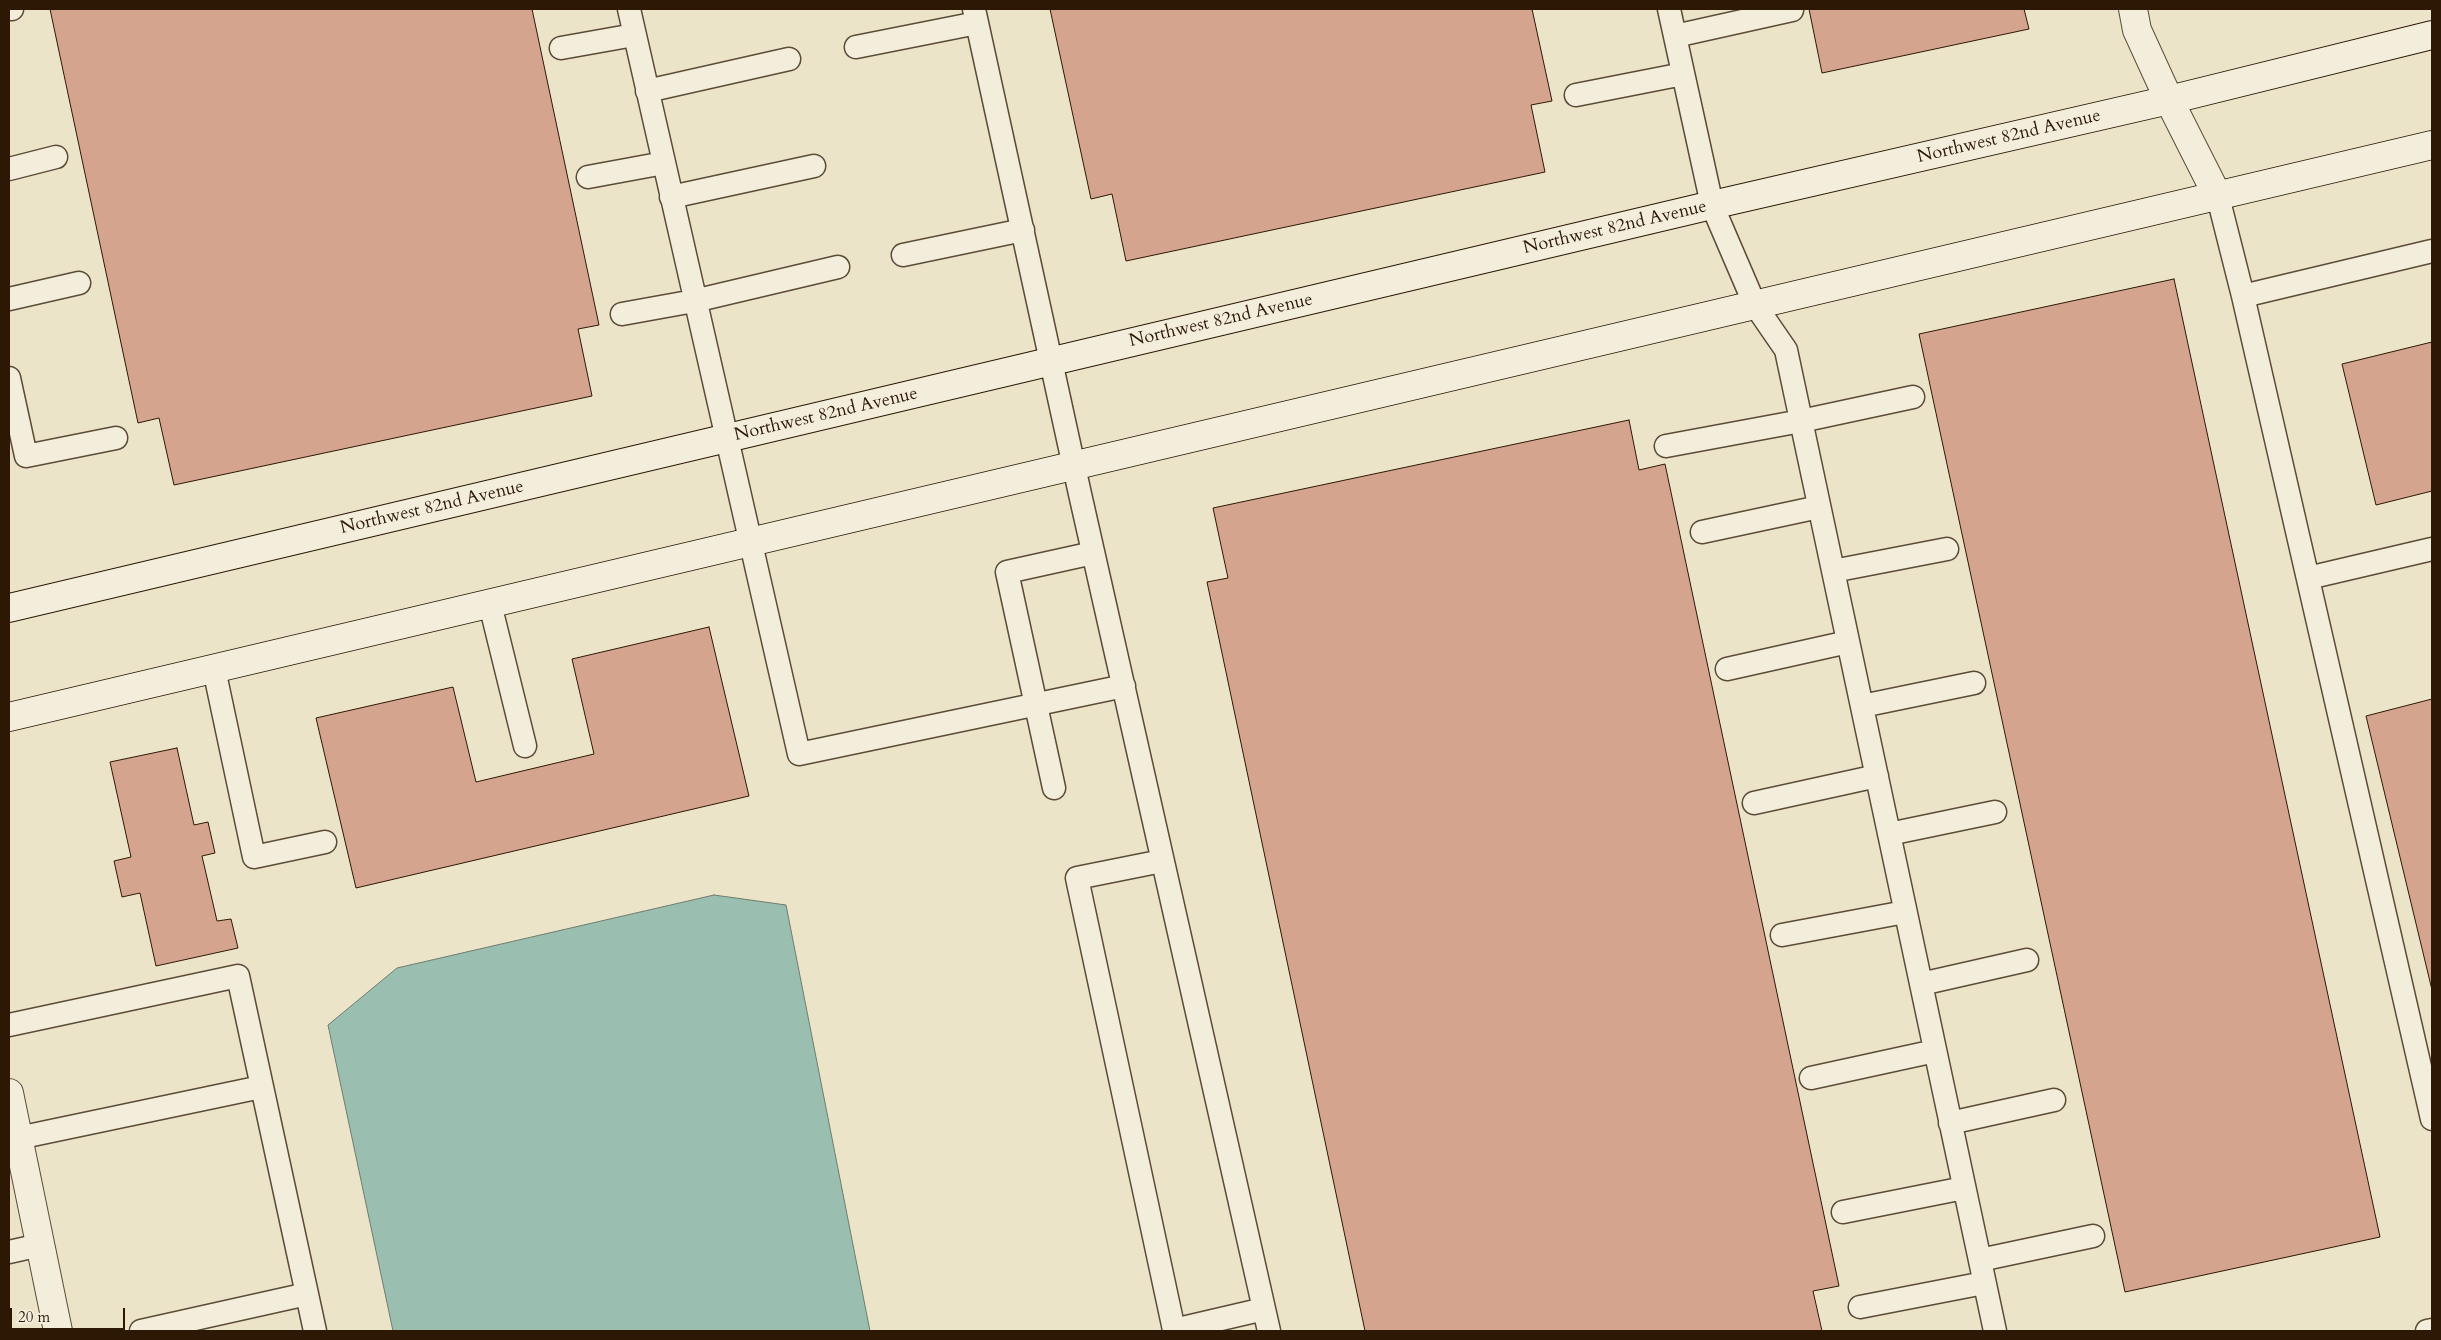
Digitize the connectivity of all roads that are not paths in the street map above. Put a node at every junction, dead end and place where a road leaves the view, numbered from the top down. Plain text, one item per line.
1 (629, 9) edge
2 (1669, 9) edge
3 (2133, 9) edge
4 (1792, 10) edge
5 (976, 16) edge
6 (634, 34) junction
7 (2432, 35) edge
8 (1675, 36) junction
9 (856, 47) dead end
10 (561, 48) dead end
11 (789, 60) dead end
12 (1683, 74) junction
13 (647, 91) junction
14 (1576, 95) dead end
15 (2169, 100) junction
16 (2432, 145) edge
17 (56, 157) dead end
18 (664, 162) junction
19 (814, 166) dead end
20 (9, 169) edge
21 (588, 177) dead end
22 (671, 197) junction
23 (2218, 197) junction
24 (1712, 205) junction
25 (1023, 230) junction
26 (2432, 251) edge
27 (903, 255) dead end
28 (838, 267) dead end
29 (79, 283) dead end
30 (2244, 296) junction
31 (9, 299) edge
32 (694, 301) junction
33 (1755, 306) junction
34 (622, 314) dead end
35 (1052, 361) junction
36 (9, 378) edge
37 (1913, 397) dead end
38 (1801, 421) junction
39 (116, 438) dead end
40 (726, 439) junction
41 (1666, 446) dead end
42 (1074, 466) junction
43 (1819, 507) junction
44 (1702, 532) dead end
45 (749, 543) junction
46 (1947, 548) dead end
47 (1093, 553) junction
48 (2431, 556) edge
49 (1833, 571) junction
50 (2308, 578) junction
51 (490, 604) junction
52 (9, 608) edge
53 (1848, 642) junction
54 (214, 669) junction
55 (1727, 669) dead end
56 (1974, 683) dead end
57 (1124, 686) junction
58 (1035, 705) junction
59 (1862, 706) junction
60 (9, 717) edge
61 (525, 746) dead end
62 (1877, 776) junction
63 (1054, 788) dead end
64 (1754, 802) dead end
65 (1996, 812) dead end
66 (1889, 834) junction
67 (325, 842) dead end
68 (1162, 861) junction
69 (1906, 912) junction
70 (1782, 935) dead end
71 (2027, 960) dead end
72 (1921, 984) junction
73 (9, 1024) edge
74 (1935, 1051) junction
75 (1811, 1078) dead end
76 (261, 1088) junction
77 (9, 1093) edge
78 (2054, 1100) dead end
79 (2432, 1119) edge
80 (1950, 1123) junction
81 (18, 1138) junction
82 (1964, 1188) junction
83 (1843, 1212) dead end
84 (2093, 1236) dead end
85 (40, 1245) junction
86 (9, 1252) edge
87 (1980, 1260) junction
88 (1984, 1283) junction
89 (307, 1294) junction
90 (1860, 1307) dead end
91 (1264, 1309) junction
92 (2432, 1330) edge
93 (58, 1331) edge
94 (141, 1331) edge
95 (315, 1331) edge
96 (1268, 1331) edge
97 (1995, 1331) edge
98 (2426, 1331) edge

1 - 6 lane
2 - 8 lane
3 - 15 street
4 - 8 lane
5 - 9 lane
5 - 25 lane
6 - 10 lane
6 - 13 lane
7 - 15 street, Northwest 82nd Avenue
8 - 12 lane
11 - 13 lane
12 - 14 lane
12 - 24 lane
13 - 18 lane
15 - 23 street
15 - 24 street, Northwest 82nd Avenue
16 - 23 street
17 - 20 lane
18 - 21 lane
18 - 22 lane
19 - 22 lane
22 - 32 lane
23 - 30 lane
23 - 33 street
24 - 33 lane
24 - 35 street, Northwest 82nd Avenue
25 - 27 lane
25 - 35 lane
26 - 30 lane
28 - 32 lane
29 - 31 lane
30 - 50 lane
32 - 34 lane
32 - 40 lane
33 - 38 lane
33 - 42 street
35 - 40 street, Northwest 82nd Avenue
35 - 42 lane
36 - 39 lane
37 - 38 lane
38 - 41 lane
38 - 43 lane
40 - 45 lane
40 - 52 street, Northwest 82nd Avenue
42 - 45 street
42 - 47 lane
43 - 44 lane
43 - 49 lane
45 - 51 street
45 - 58 lane
46 - 49 lane
47 - 57 lane
47 - 58 lane
48 - 50 lane
49 - 53 lane
50 - 79 lane
51 - 54 street
51 - 61 lane
53 - 55 lane
53 - 59 lane
54 - 60 street
54 - 67 lane
56 - 59 lane
57 - 58 lane
57 - 68 lane
58 - 63 lane
59 - 62 lane
62 - 64 lane
62 - 66 lane
65 - 66 lane
66 - 69 lane
68 - 91 lane
68 - 91 lane
69 - 70 lane
69 - 72 lane
71 - 72 lane
72 - 74 lane
73 - 76 lane
74 - 75 lane
74 - 80 lane
76 - 81 lane
76 - 89 lane
77 - 81 street
78 - 80 lane
80 - 82 lane
81 - 85 street
82 - 83 lane
82 - 87 lane
84 - 87 lane
85 - 86 lane
85 - 93 street
87 - 88 lane
88 - 90 lane
88 - 97 lane
89 - 94 lane
89 - 95 lane
91 - 96 lane
92 - 98 lane

